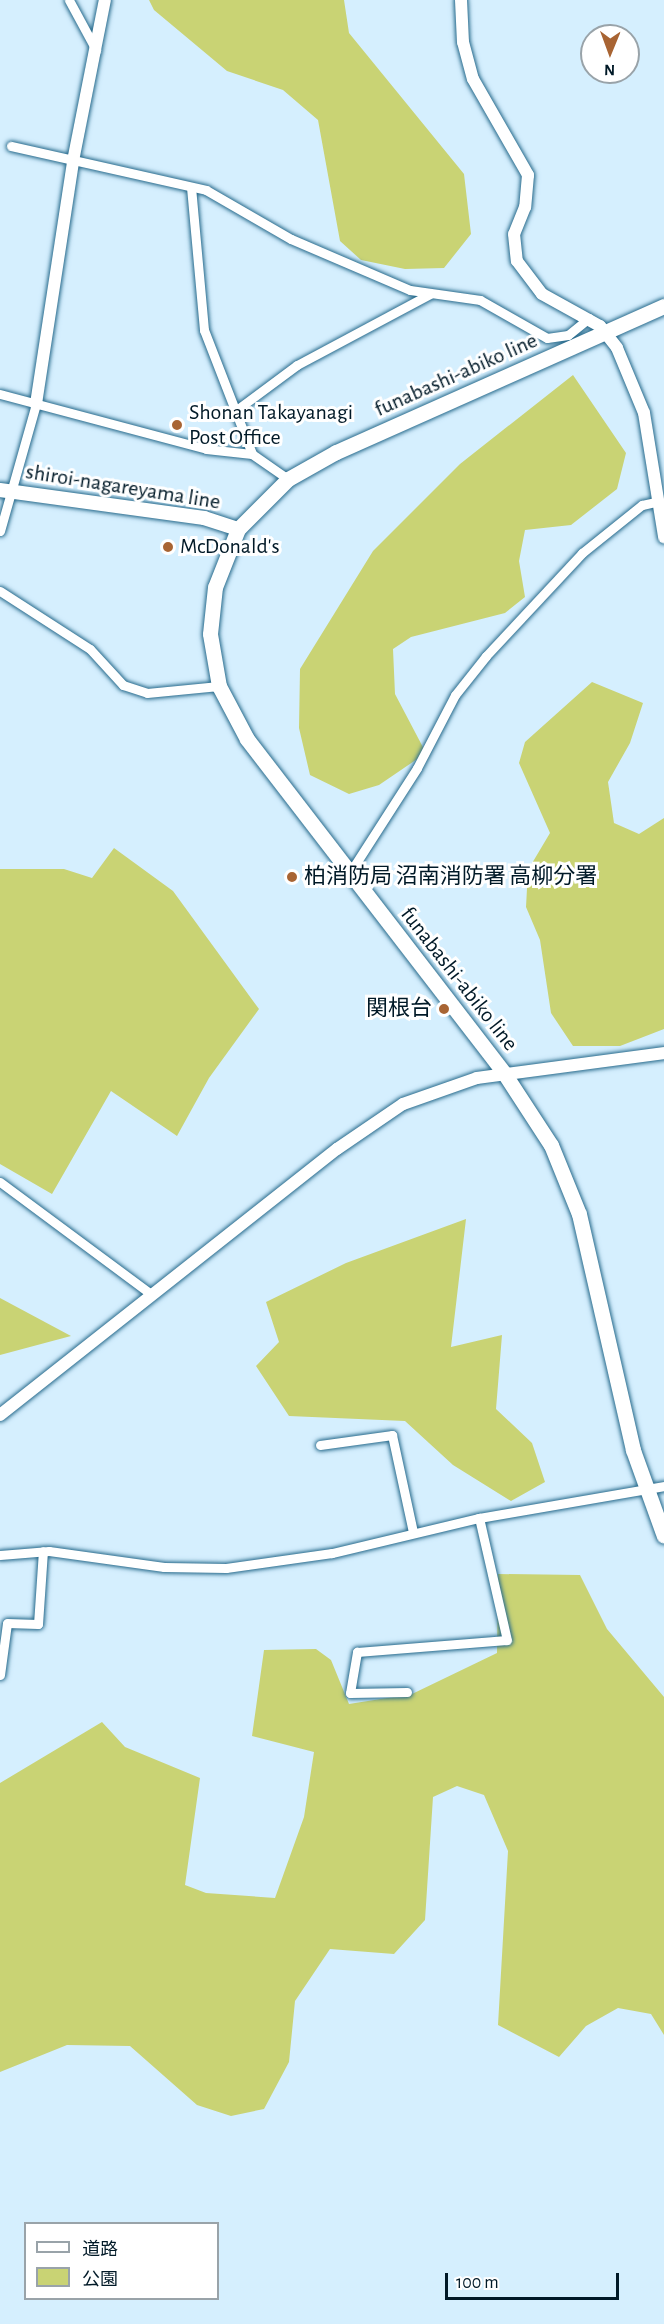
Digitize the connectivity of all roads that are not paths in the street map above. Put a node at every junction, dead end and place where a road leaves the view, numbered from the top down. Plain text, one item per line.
1 (69, 0) edge
2 (105, 0) edge
3 (461, 0) edge
4 (97, 52) junction
5 (11, 146) dead end
6 (73, 161) junction
7 (191, 187) junction
8 (431, 294) junction
9 (664, 306) edge
10 (589, 318) junction
11 (608, 332) junction
12 (0, 394) edge
13 (36, 404) junction
14 (234, 411) junction
15 (252, 454) junction
16 (288, 479) junction
17 (7, 491) edge
18 (656, 502) junction
19 (238, 529) junction
20 (0, 531) edge
21 (664, 537) edge
22 (0, 591) edge
23 (219, 686) junction
24 (349, 874) junction
25 (664, 1053) edge
26 (504, 1073) junction
27 (0, 1182) edge
28 (152, 1295) junction
29 (0, 1415) edge
30 (321, 1445) dead end
31 (664, 1486) edge
32 (644, 1490) junction
33 (479, 1518) junction
34 (413, 1532) junction
35 (664, 1536) edge
36 (43, 1551) junction
37 (0, 1555) edge
38 (0, 1675) edge
39 (407, 1692) dead end

1 - 4 street
2 - 4 street
3 - 10 street
4 - 6 street
5 - 6 street
6 - 7 street
6 - 13 street
7 - 8 street
7 - 14 street
8 - 10 street
8 - 14 street
9 - 11 main road, funabashi-abiko line
10 - 11 street
11 - 16 main road, funabashi-abiko line
11 - 18 street
12 - 13 street
13 - 15 street
13 - 17 street
14 - 15 street
15 - 16 street
16 - 19 main road, funabashi-abiko line
17 - 19 main road, shiroi-nagareyama line
17 - 20 street
18 - 21 street
18 - 24 street
19 - 23 main road, funabashi-abiko line
22 - 23 street
23 - 24 main road, funabashi-abiko line
24 - 26 main road, funabashi-abiko line
25 - 26 street
26 - 28 street
26 - 32 main road, funabashi-abiko line
27 - 28 street
28 - 29 street
30 - 34 street
31 - 32 street
32 - 33 street
32 - 35 main road, funabashi-abiko line
33 - 34 street
33 - 39 street
34 - 36 street
36 - 37 street
36 - 38 street

